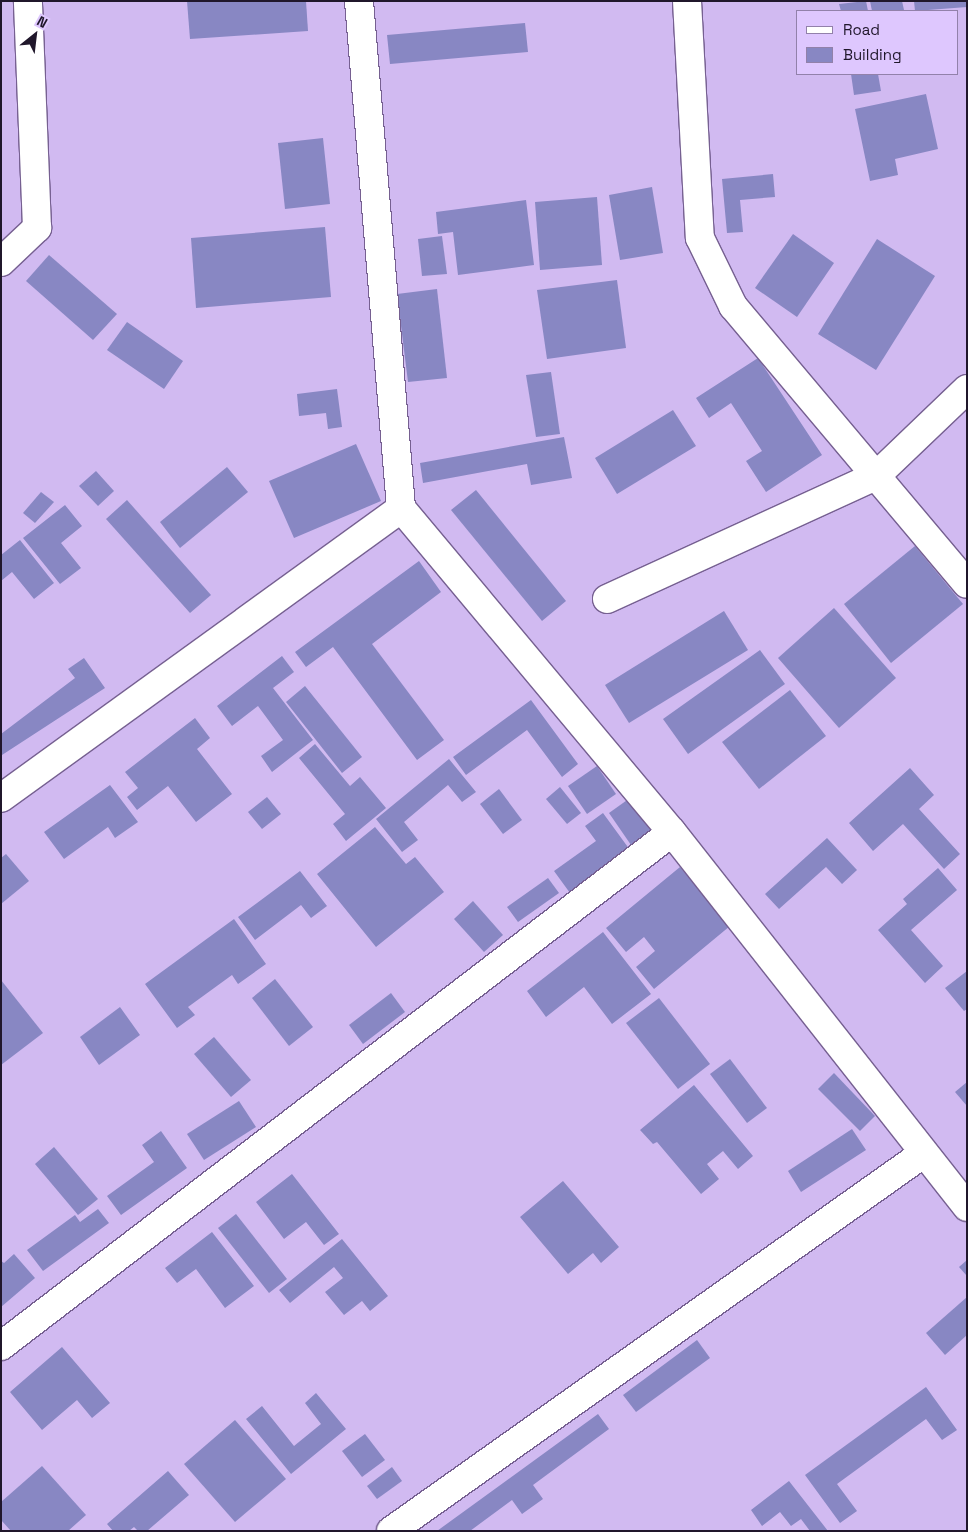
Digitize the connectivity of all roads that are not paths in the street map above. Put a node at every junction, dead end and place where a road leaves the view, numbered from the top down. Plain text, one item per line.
1 (28, 1) edge
2 (359, 1) edge
3 (686, 1) edge
4 (1, 262) edge
5 (967, 389) edge
6 (876, 476) junction
7 (402, 508) junction
8 (967, 584) edge
9 (607, 599) dead end
10 (1, 798) edge
11 (672, 832) junction
12 (924, 1153) junction
13 (967, 1207) edge
14 (1, 1346) edge
15 (391, 1531) edge

1 - 4 street
2 - 7 street
3 - 6 street
5 - 6 street
6 - 8 street
6 - 9 street
7 - 10 street
7 - 11 street
11 - 12 street
11 - 14 street
12 - 13 street
12 - 15 street

